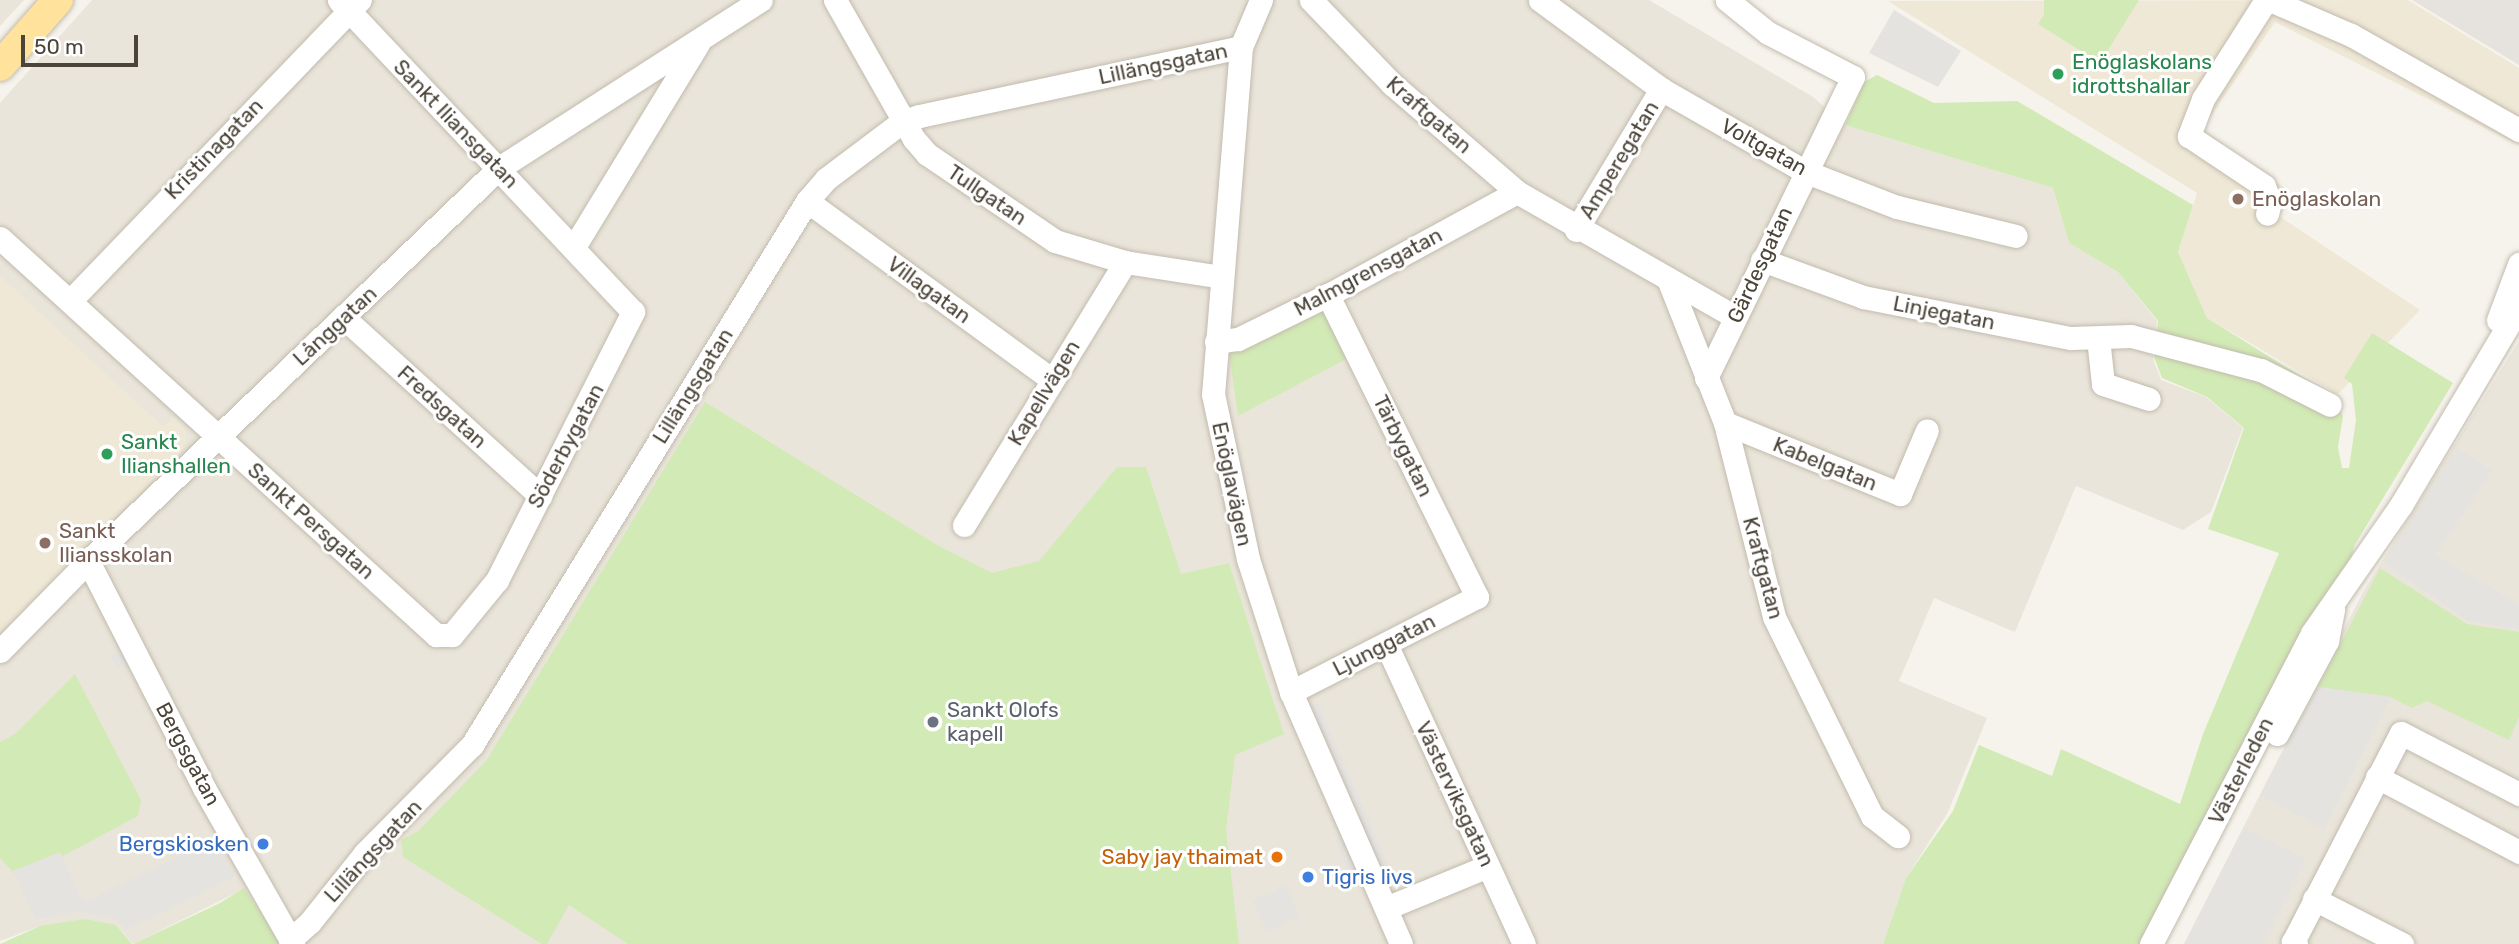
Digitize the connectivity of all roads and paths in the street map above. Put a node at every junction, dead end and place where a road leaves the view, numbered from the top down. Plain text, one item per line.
1 (58, 0) edge
2 (761, 0) edge
3 (835, 0) edge
4 (1261, 0) edge
5 (1311, 0) edge
6 (1540, 0) edge
7 (1727, 0) edge
8 (2268, 0) edge
9 (349, 3) edge
10 (701, 39) junction
11 (1241, 47) junction
12 (0, 66) edge
13 (1661, 89) junction
14 (903, 121) junction
15 (2519, 130) edge
16 (499, 168) junction
17 (1804, 171) junction
18 (1517, 192) junction
19 (807, 201) junction
20 (2267, 214) dead end
21 (1576, 230) junction
22 (2016, 236) dead end
23 (0, 238) edge
24 (574, 247) junction
25 (1762, 260) junction
26 (1125, 262) junction
27 (2519, 264) edge
28 (1222, 277) junction
29 (1668, 279) junction
30 (1328, 295) junction
31 (70, 301) junction
32 (2519, 307) edge
33 (1735, 317) junction
34 (344, 318) junction
35 (2098, 338) junction
36 (1216, 342) junction
37 (1051, 379) junction
38 (1706, 379) junction
39 (2149, 399) dead end
40 (2330, 405) dead end
41 (1724, 423) junction
42 (1927, 429) dead end
43 (218, 436) junction
44 (540, 496) junction
45 (964, 525) dead end
46 (2375, 538) junction
47 (88, 561) junction
48 (1477, 597) joint
49 (2336, 601) junction
50 (436, 635) joint
51 (1386, 644) junction
52 (0, 651) edge
53 (1291, 692) junction
54 (2377, 777) junction
55 (2519, 794) edge
56 (1898, 836) dead end
57 (2519, 852) edge
58 (1488, 866) junction
59 (2314, 899) junction
60 (1386, 908) junction
61 (291, 942) edge
62 (1401, 944) edge
63 (1524, 944) edge
64 (2151, 944) edge
65 (2169, 944) edge
66 (2296, 944) edge
67 (2402, 944) edge

1 - 12 main road
2 - 10 street, Långgatan
3 - 14 street, Tullgatan
4 - 11 street, Enöglavägen
5 - 18 street, Kraftgatan
6 - 13 street, Voltgatan
7 - 17 street, Gärdesgatan
8 - 15 street
8 - 20 street
9 - 16 street, Sankt Iliansgatan
9 - 31 street, Kristinagatan
10 - 16 street, Långgatan
10 - 24 street, Långgatan
11 - 14 street, Lillängsgatan
11 - 28 street, Enöglavägen
13 - 17 street, Voltgatan
13 - 21 street, Amperegatan
14 - 19 street, Lillängsgatan
14 - 26 street, Tullgatan
16 - 24 street, Sankt Iliansgatan
16 - 34 street, Långgatan
17 - 22 street, Voltgatan
17 - 25 street, Gärdesgatan
18 - 21 street, Kraftgatan
18 - 30 street, Malmgrensgatan
19 - 37 street, Villagatan
19 - 61 street, Lillängsgatan
21 - 29 street, Kraftgatan
23 - 31 street, Sankt Persgatan
24 - 44 street, Söderbygatan
25 - 33 street, Gärdesgatan
25 - 35 street, Linjegatan
26 - 28 street, Tullgatan
26 - 37 street, Kapellvägen
27 - 46 street, Västerleden
28 - 36 street, Enöglavägen
29 - 33 street, Kraftgatan
29 - 38 street, Kraftgatan
30 - 36 street, Malmgrensgatan
30 - 48 street, Tärbygatan
31 - 43 street, Sankt Persgatan
32 - 46 street, Västerleden
33 - 38 street, Gärdesgatan
34 - 43 street, Långgatan
34 - 44 street, Fredsgatan
35 - 39 street
35 - 40 street, Linjegatan
36 - 53 street, Enöglavägen
37 - 45 street, Kapellvägen
38 - 41 street, Kraftgatan
41 - 42 street, Kabelgatan
41 - 56 street, Kraftgatan
43 - 47 street, Långgatan
43 - 50 street, Sankt Persgatan
44 - 50 street, Söderbygatan
46 - 49 street, Västerleden
47 - 52 street, Långgatan
47 - 61 street, Bergsgatan
48 - 51 street, Ljunggatan
49 - 64 street, Västerleden
49 - 65 street, Västerleden
51 - 53 street, Ljunggatan
51 - 58 street, Västerviksgatan
53 - 60 street, Enöglavägen
54 - 55 street
54 - 57 street
54 - 59 street
58 - 60 street
58 - 63 street, Västerviksgatan
59 - 66 street
59 - 67 street
60 - 62 street, Enöglavägen

